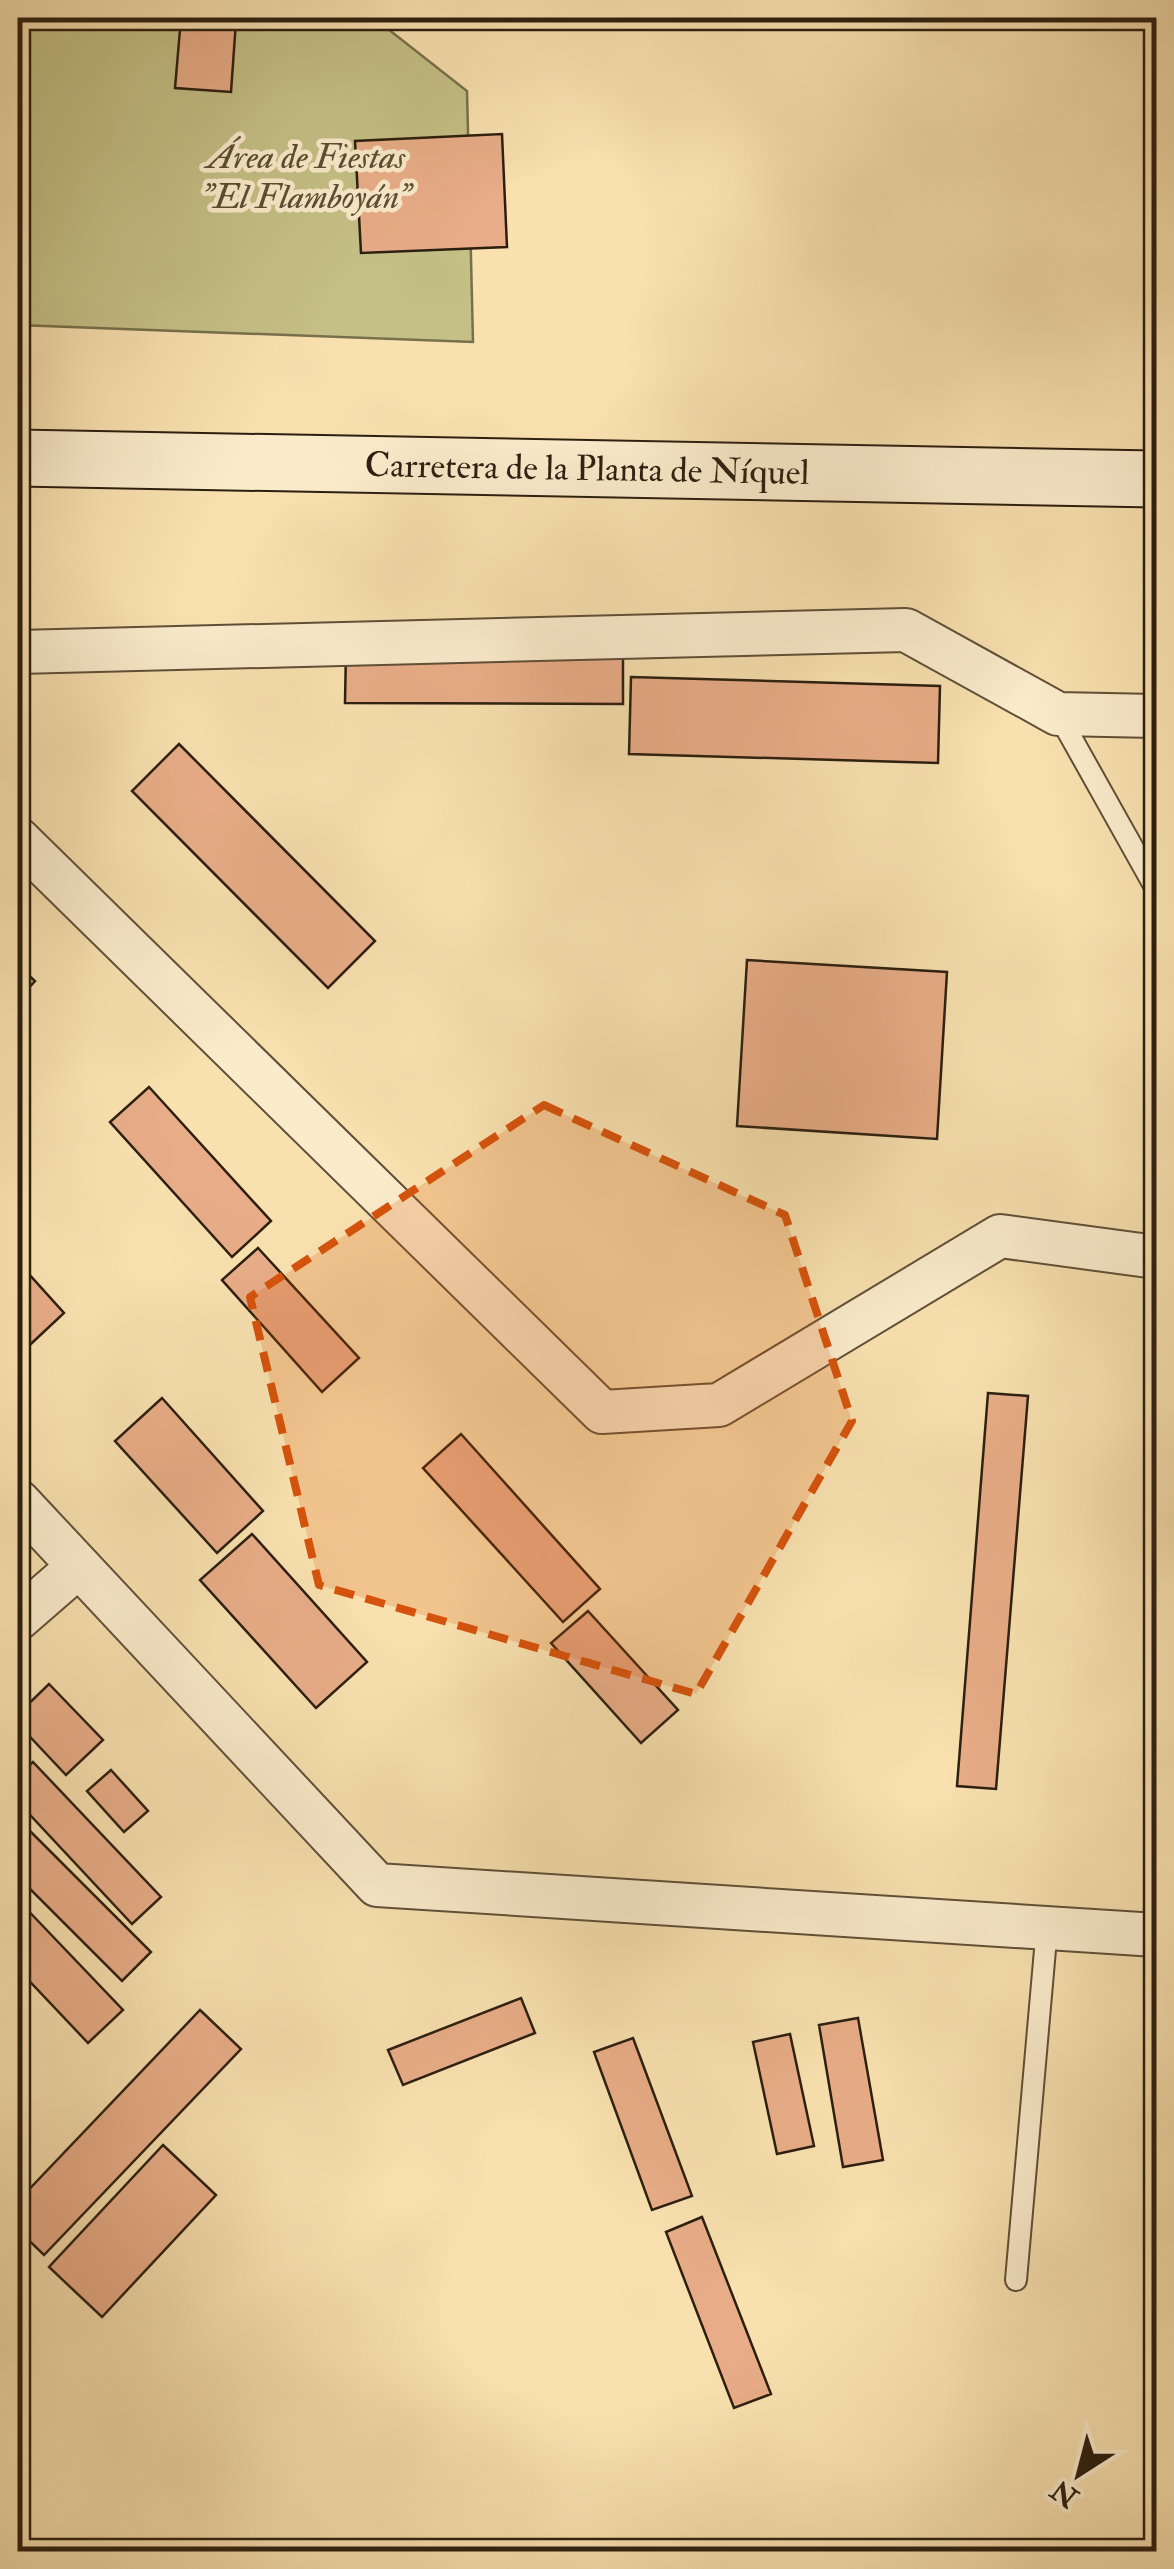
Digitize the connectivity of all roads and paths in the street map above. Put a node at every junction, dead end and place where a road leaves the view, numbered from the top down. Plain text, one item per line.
1 (18, 458) edge
2 (1156, 479) edge
3 (18, 652) edge
4 (1058, 714) junction
5 (1156, 716) edge
6 (18, 839) edge
7 (1156, 889) edge
8 (1156, 1257) edge
9 (18, 1501) edge
10 (79, 1566) junction
11 (18, 1619) edge
12 (1046, 1928) junction
13 (1156, 1935) edge
14 (1016, 2280) dead end

1 - 2 street, Carretera de la Planta de Níquel
3 - 4 street
4 - 5 street
4 - 7 lane
6 - 8 street
9 - 10 street
10 - 11 street
10 - 12 street
12 - 13 street
12 - 14 lane

